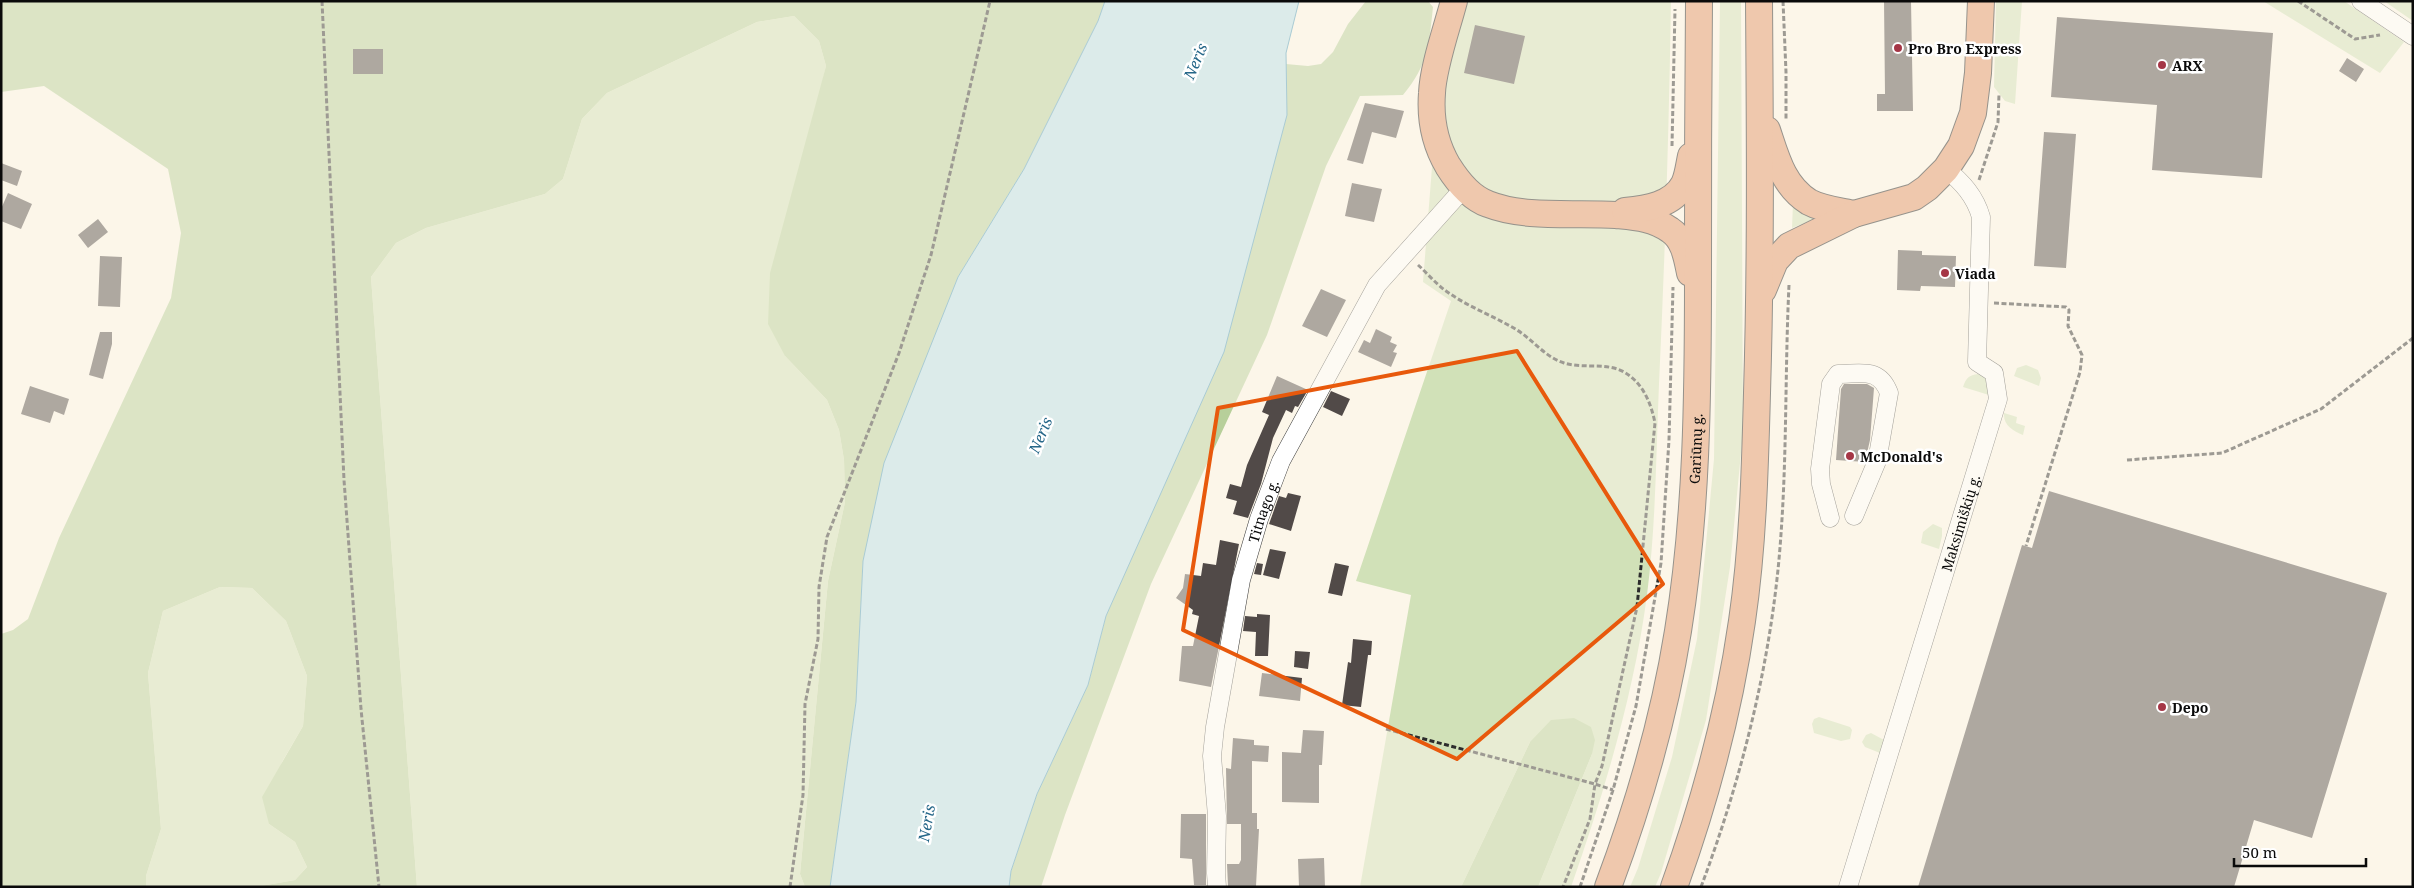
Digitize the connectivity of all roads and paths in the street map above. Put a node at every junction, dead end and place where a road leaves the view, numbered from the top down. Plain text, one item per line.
1 (322, 1) edge
2 (990, 1) edge
3 (1454, 1) edge
4 (1675, 1) edge
5 (1699, 1) edge
6 (1759, 1) edge
7 (1980, 1) edge
8 (2298, 1) edge
9 (2361, 1) edge
10 (2409, 34) edge
11 (1760, 105) junction
12 (1698, 129) junction
13 (1672, 149) dead end
14 (1946, 169) junction
15 (1464, 188) junction
16 (1598, 214) junction
17 (1854, 214) junction
18 (1406, 253) junction
19 (1673, 280) dead end
20 (1759, 299) junction
21 (1698, 302) junction
22 (1979, 302) junction
23 (2413, 338) edge
24 (2127, 460) dead end
25 (1854, 516) dead end
26 (1830, 518) dead end
27 (2026, 546) dead end
28 (1386, 729) dead end
29 (1594, 784) junction
30 (1613, 790) junction
31 (379, 887) edge
32 (790, 887) edge
33 (1217, 887) edge
34 (1564, 887) edge
35 (1580, 887) edge
36 (1608, 887) edge
37 (1674, 887) edge
38 (1848, 887) edge

1 - 31 path
2 - 32 path
3 - 15 highway
4 - 13 path
5 - 12 highway, Gariūnų g.
6 - 11 highway
7 - 14 highway
8 - 10 path
9 - 10 street
11 - 17 highway
11 - 20 highway
12 - 16 highway
12 - 21 highway, Gariūnų g.
14 - 17 highway
14 - 22 street, Maksimiškių g.
15 - 16 highway
15 - 18 street, Titnago g.
16 - 21 highway
17 - 20 highway
18 - 29 path
18 - 33 street, Titnago g.
19 - 30 path
20 - 37 highway
21 - 36 highway, Gariūnų g.
22 - 27 path
22 - 38 street, Maksimiškių g.
23 - 24 path
25 - 26 street
28 - 29 path
29 - 30 path
29 - 34 path
30 - 35 path

